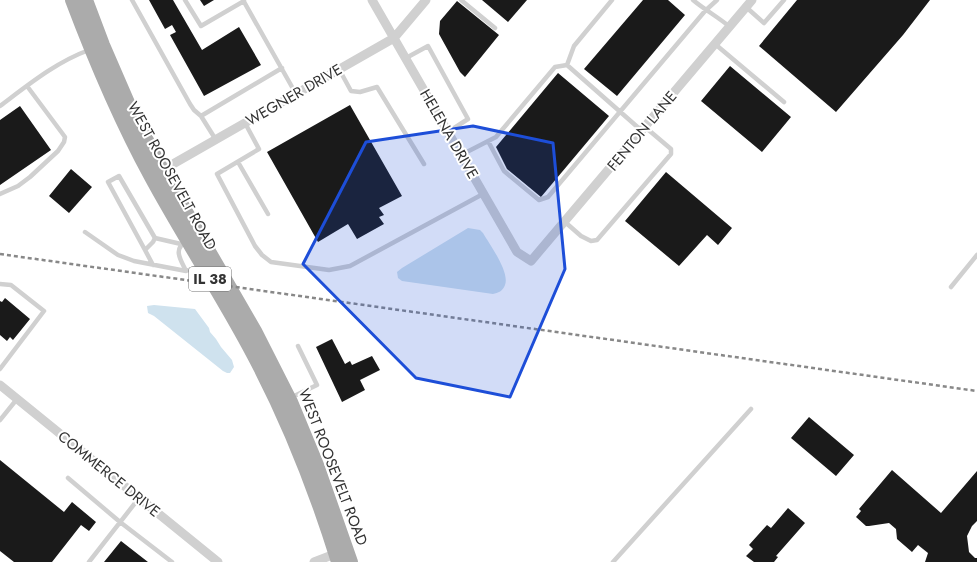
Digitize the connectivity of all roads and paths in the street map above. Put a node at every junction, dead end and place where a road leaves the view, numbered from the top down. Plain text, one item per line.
1 (72, 0) edge
2 (86, 0) edge
3 (132, 0) edge
4 (185, 0) edge
5 (372, 0) edge
6 (426, 0) edge
7 (461, 0) edge
8 (612, 0) edge
9 (693, 0) edge
10 (717, 0) edge
11 (784, 0) edge
12 (244, 1) edge
13 (749, 4) edge
14 (705, 11) junction
15 (730, 27) junction
16 (495, 28) dead end
17 (394, 38) junction
18 (715, 44) junction
19 (90, 49) junction
20 (406, 58) junction
21 (567, 65) junction
22 (282, 68) junction
23 (339, 69) junction
24 (27, 86) junction
25 (296, 94) junction
26 (784, 102) dead end
27 (0, 106) edge
28 (620, 112) junction
29 (201, 116) junction
30 (245, 123) junction
31 (643, 129) junction
32 (448, 132) junction
33 (216, 140) junction
34 (488, 141) junction
35 (461, 155) junction
36 (238, 162) junction
37 (424, 164) dead end
38 (156, 173) junction
39 (0, 194) edge
40 (483, 194) junction
41 (268, 214) dead end
42 (564, 222) junction
43 (85, 232) dead end
44 (155, 238) junction
45 (184, 242) junction
46 (145, 250) junction
47 (977, 254) edge
48 (531, 261) joint
49 (153, 265) junction
50 (202, 265) junction
51 (186, 271) junction
52 (0, 284) edge
53 (951, 287) dead end
54 (298, 346) dead end
55 (0, 369) edge
56 (0, 385) edge
57 (289, 398) junction
58 (17, 399) junction
59 (751, 409) dead end
60 (0, 420) edge
61 (68, 478) dead end
62 (139, 498) junction
63 (120, 522) junction
64 (343, 557) edge
65 (89, 562) edge
66 (172, 562) edge
67 (218, 562) edge
68 (314, 562) edge
69 (613, 562) edge

1 - 19 main road, WEST ROOSEVELT ROAD / IL 38
2 - 38 main road, WEST ROOSEVELT ROAD / IL 38
3 - 29 lane
4 - 12 lane
5 - 17 street, HELENA DRIVE
6 - 17 street, WEGNER DRIVE
7 - 16 lane
8 - 21 lane
9 - 14 lane
10 - 14 lane
11 - 13 lane
12 - 22 lane
13 - 15 street, FENTON LANE
14 - 15 lane
14 - 28 lane
15 - 18 street, FENTON LANE
17 - 20 street, HELENA DRIVE
17 - 23 street, WEGNER DRIVE
18 - 26 lane
18 - 31 street, FENTON LANE
19 - 24 lane
19 - 38 main road, WEST ROOSEVELT ROAD / IL 38
20 - 32 street, HELENA DRIVE
20 - 32 lane
21 - 28 lane
21 - 34 lane
22 - 25 lane
22 - 29 lane
23 - 25 street, WEGNER DRIVE
23 - 37 lane
24 - 27 lane
24 - 39 lane
25 - 30 street, WEGNER DRIVE
28 - 31 lane
28 - 34 lane
29 - 33 lane
30 - 33 street, WEGNER DRIVE
30 - 36 lane
31 - 42 street, FENTON LANE
31 - 42 lane
32 - 35 street, HELENA DRIVE
33 - 38 street, WEGNER DRIVE
34 - 35 lane
35 - 40 street, HELENA DRIVE
36 - 40 lane
36 - 41 lane
38 - 45 main road, WEST ROOSEVELT ROAD / IL 38
38 - 57 main road, WEST ROOSEVELT ROAD / IL 38
40 - 48 street, HELENA DRIVE
42 - 48 street, FENTON LANE
43 - 49 lane
44 - 45 lane
44 - 46 lane
44 - 46 lane
45 - 50 main road, WEST ROOSEVELT ROAD / IL 38
45 - 51 lane
46 - 49 lane
47 - 53 lane
49 - 51 lane
50 - 51 lane
50 - 64 main road, WEST ROOSEVELT ROAD / IL 38
52 - 55 lane
54 - 57 lane
56 - 58 street, COMMERCE DRIVE
57 - 64 main road, WEST ROOSEVELT ROAD / IL 38
58 - 60 lane
58 - 62 street, COMMERCE DRIVE
59 - 69 lane
61 - 63 lane
62 - 63 lane
62 - 67 street, COMMERCE DRIVE
63 - 65 lane
63 - 66 lane
64 - 68 street

